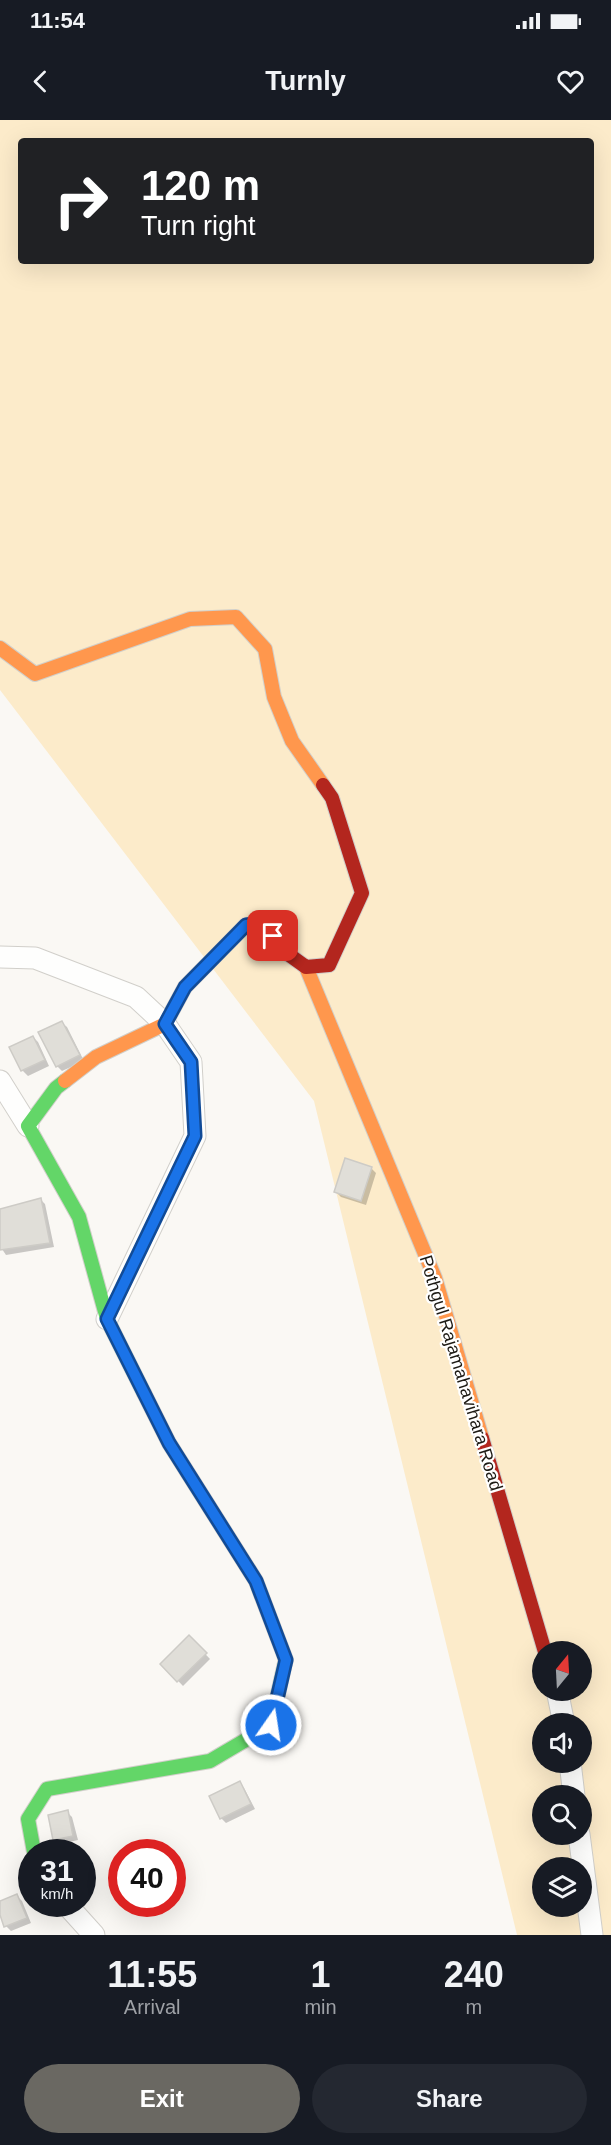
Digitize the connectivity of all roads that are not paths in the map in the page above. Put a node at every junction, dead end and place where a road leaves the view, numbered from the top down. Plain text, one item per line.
1 (0, 648) edge
2 (0, 957) edge
3 (306, 968) junction
4 (165, 1024) junction
5 (0, 1081) edge
6 (28, 1125) junction
7 (107, 1319) junction
8 (542, 1641) edge
9 (32, 1839) edge
10 (580, 1845) edge
11 (78, 1917) edge
12 (94, 1935) edge
13 (592, 1935) edge

1 - 3 street
2 - 4 street
3 - 4 street
3 - 8 street, Pothgul Rajamahavihara Road
4 - 6 street
4 - 7 street
5 - 6 street
6 - 7 street
7 - 9 street
10 - 13 street
11 - 12 street

